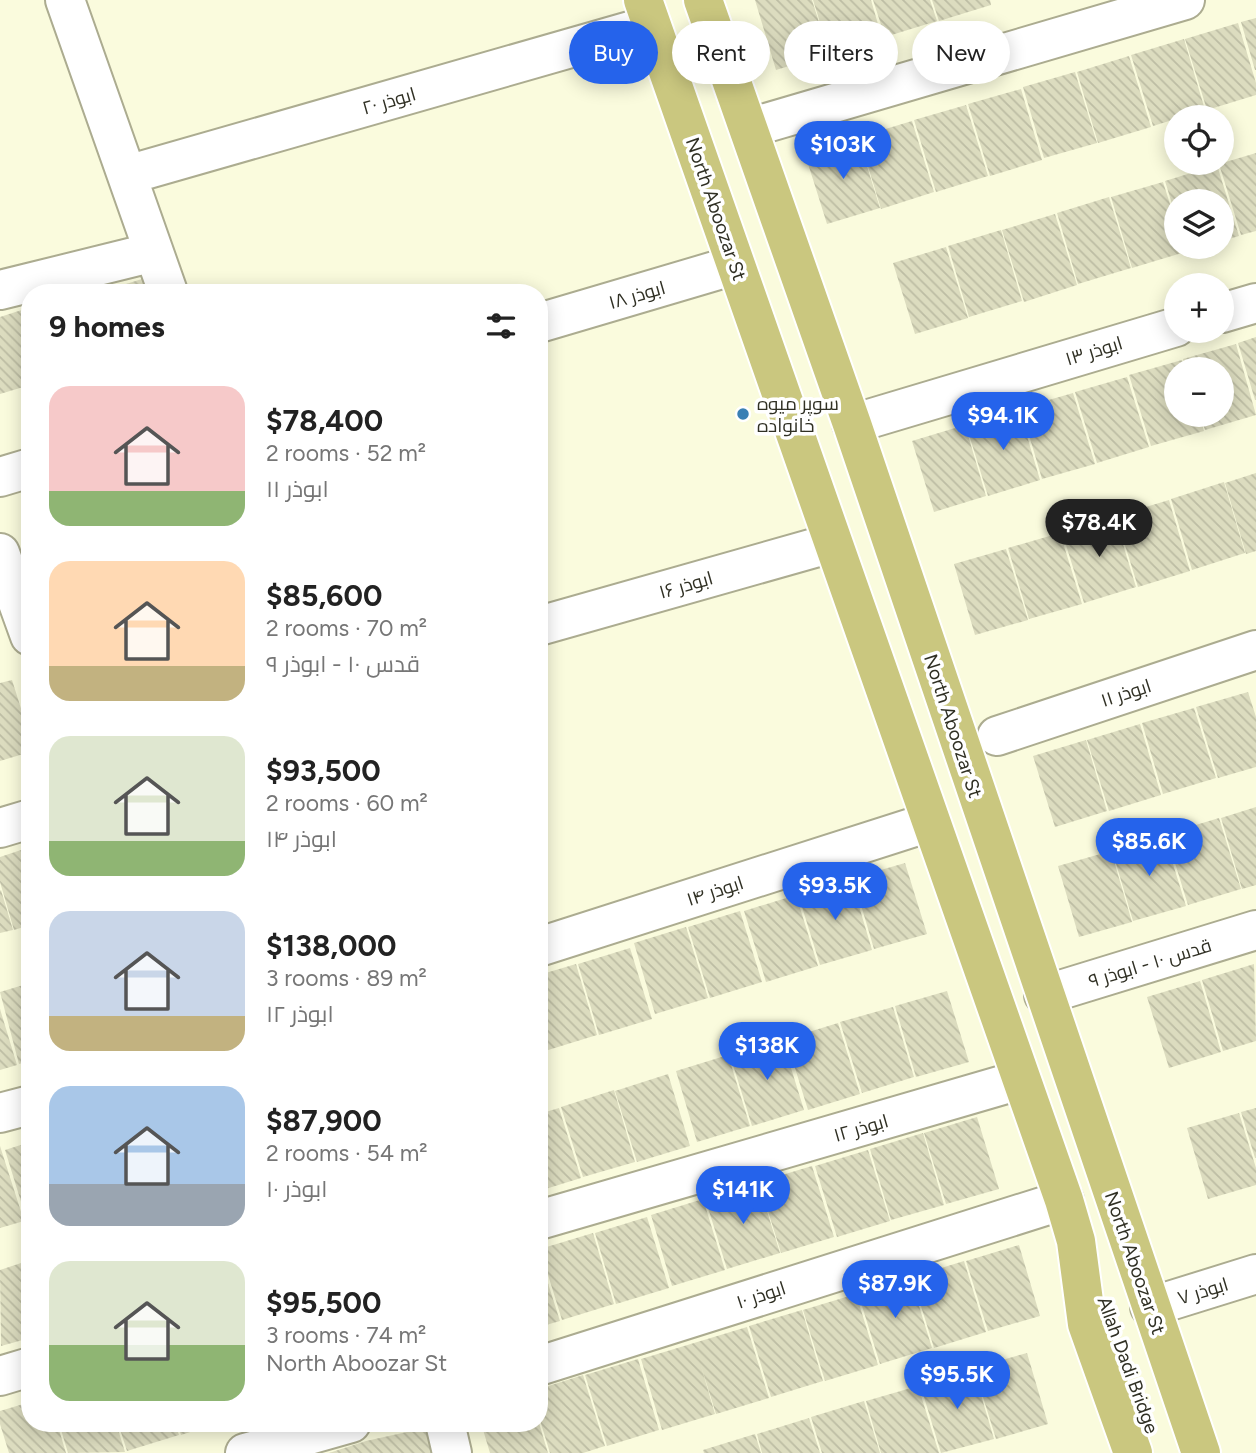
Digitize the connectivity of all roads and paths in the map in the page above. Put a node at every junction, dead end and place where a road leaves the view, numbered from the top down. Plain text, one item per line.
1 (65, 0) edge
2 (704, 0) edge
3 (1185, 0) edge
4 (647, 13) edge
5 (749, 128) junction
6 (127, 175) junction
7 (154, 253) junction
8 (735, 265) junction
9 (25, 284) edge
10 (165, 284) edge
11 (21, 285) edge
12 (0, 290) edge
13 (1256, 303) edge
14 (1234, 309) edge
15 (548, 320) edge
16 (1164, 331) edge
17 (852, 424) junction
18 (21, 471) edge
19 (0, 477) edge
20 (832, 543) junction
21 (0, 553) edge
22 (21, 611) edge
23 (548, 623) edge
24 (1256, 650) edge
25 (997, 736) dead end
26 (21, 822) edge
27 (930, 822) junction
28 (0, 828) edge
29 (1256, 930) edge
30 (548, 944) edge
31 (1044, 995) junction
32 (1020, 1080) junction
33 (21, 1107) edge
34 (0, 1113) edge
35 (1064, 1200) junction
36 (548, 1217) edge
37 (1256, 1275) edge
38 (1150, 1307) junction
39 (548, 1363) edge
40 (21, 1370) edge
41 (0, 1376) edge
42 (319, 1432) edge
43 (447, 1432) edge
44 (1133, 1452) edge
45 (245, 1453) edge
46 (452, 1453) edge
47 (1201, 1453) edge

1 - 6 street
2 - 5 main road, North Aboozar St
3 - 5 street
4 - 6 street, ابوذر ۲۰
4 - 8 main road, North Aboozar St
5 - 17 main road, North Aboozar St
6 - 7 street
7 - 9 street
7 - 10 street
8 - 15 street, ابوذر ۱۸
8 - 20 main road, North Aboozar St
11 - 12 street
13 - 14 street
16 - 17 street, ابوذر ۱۳
17 - 31 main road, North Aboozar St
18 - 19 street
20 - 23 street, ابوذر ۱۶
20 - 27 main road, North Aboozar St
21 - 22 street
24 - 25 street, ابوذر ۱۱
26 - 28 street
27 - 30 street, ابوذر ۱۴
27 - 32 main road, North Aboozar St
29 - 31 street, قدس ۱۰ - ابوذر ۹
31 - 38 main road, North Aboozar St
32 - 35 main road, North Aboozar St
32 - 36 street, ابوذر ۱۲
33 - 34 street
35 - 39 street, ابوذر ۱۰
35 - 44 main road, North Aboozar St
37 - 38 street, ابوذر ۷
38 - 47 main road, North Aboozar St
40 - 41 street
42 - 45 street
43 - 46 street

